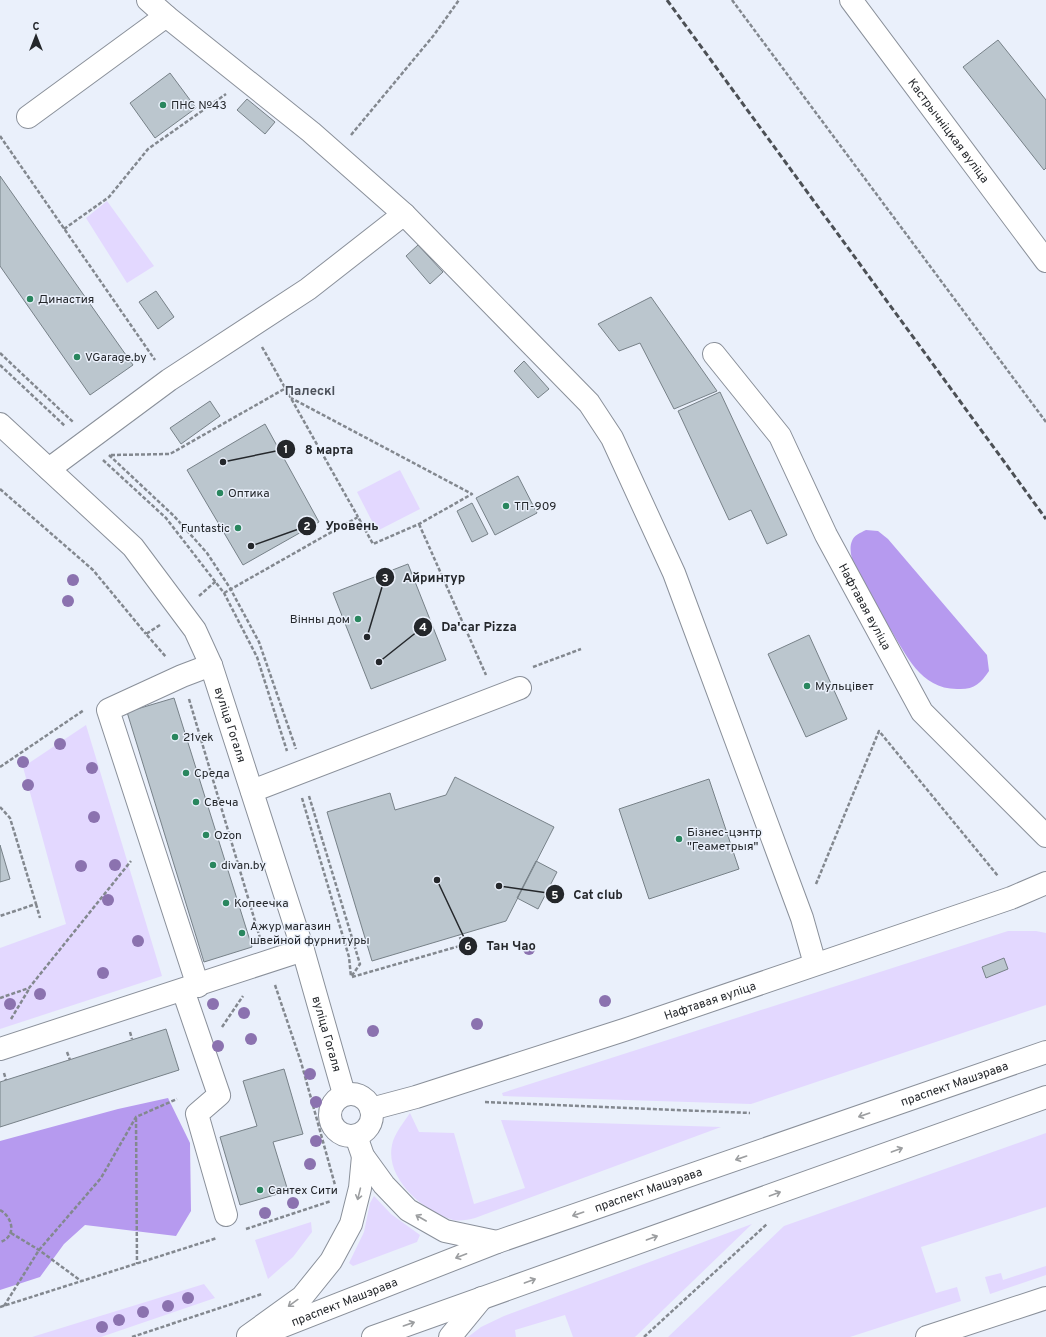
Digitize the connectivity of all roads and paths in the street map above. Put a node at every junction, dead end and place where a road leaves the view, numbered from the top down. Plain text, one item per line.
1 (148, 0) edge
2 (458, 0) edge
3 (732, 0) edge
4 (851, 0) edge
5 (166, 16) junction
6 (231, 90) dead end
7 (28, 117) dead end
8 (0, 136) edge
9 (335, 154) junction
10 (404, 214) junction
11 (64, 228) junction
12 (1046, 261) edge
13 (251, 327) junction
14 (714, 354) dead end
15 (169, 380) junction
16 (286, 388) junction
17 (291, 398) junction
18 (1046, 422) edge
19 (0, 424) edge
20 (100, 457) dead end
21 (49, 469) junction
22 (0, 489) edge
23 (358, 517) junction
24 (419, 524) junction
25 (224, 593) dead end
26 (146, 634) dead end
27 (581, 649) dead end
28 (211, 665) junction
29 (532, 668) dead end
30 (520, 688) dead end
31 (494, 698) junction
32 (252, 791) junction
33 (0, 807) edge
34 (1046, 836) edge
35 (150, 837) junction
36 (1046, 883) edge
37 (1011, 898) junction
38 (36, 904) junction
39 (0, 916) edge
40 (40, 918) dead end
41 (802, 918) junction
42 (459, 935) dead end
43 (304, 950) junction
44 (815, 964) junction
45 (351, 977) dead end
46 (29, 988) junction
47 (190, 988) junction
48 (247, 990) dead end
49 (0, 998) edge
50 (7, 1025) dead end
51 (0, 1049) edge
52 (1046, 1052) edge
53 (205, 1054) junction
54 (344, 1094) junction
55 (184, 1096) dead end
56 (1046, 1097) edge
57 (484, 1102) dead end
58 (371, 1109) junction
59 (750, 1113) dead end
60 (136, 1117) junction
61 (360, 1146) junction
62 (338, 1199) dead end
63 (0, 1210) edge
64 (226, 1215) dead end
65 (771, 1220) dead end
66 (243, 1230) dead end
67 (10, 1233) junction
68 (220, 1237) dead end
69 (0, 1242) edge
70 (497, 1242) junction
71 (39, 1250) junction
72 (137, 1264) junction
73 (81, 1281) junction
74 (265, 1293) dead end
75 (482, 1298) junction
76 (1046, 1298) edge
77 (4, 1306) junction
78 (0, 1307) edge
79 (132, 1337) edge
80 (247, 1337) edge
81 (255, 1337) edge
82 (373, 1337) edge
83 (450, 1337) edge
84 (644, 1337) edge
85 (927, 1337) edge

1 - 5 street
2 - 9 path
3 - 18 path
4 - 12 street, Кастрычніцкая вуліца
5 - 7 street
5 - 9 street
6 - 11 path
8 - 11 path
9 - 10 street
10 - 13 street
10 - 41 street
11 - 15 path
13 - 15 street
13 - 16 path
14 - 34 street, Нафтавая вуліца
15 - 21 street
16 - 17 path
16 - 20 path
17 - 23 path
17 - 24 path
19 - 21 street, вуліца Гогаля
21 - 28 street, вуліца Гогаля
22 - 26 path
23 - 24 path
23 - 25 path
24 - 31 path
27 - 29 path
28 - 32 street, вуліца Гогаля
28 - 35 street
30 - 31 street
31 - 32 street
32 - 43 street, вуліца Гогаля
33 - 38 path
35 - 46 path
35 - 47 street
36 - 37 street, Нафтавая вуліца
37 - 41 path
37 - 44 street, Нафтавая вуліца
38 - 39 path
38 - 40 path
41 - 44 street
42 - 45 path
43 - 47 street
43 - 54 street, вуліца Гогаля
44 - 58 street, Нафтавая вуліца
46 - 49 path
46 - 50 path
47 - 51 street
47 - 53 street
48 - 53 path
52 -> 70 street, праспект Машэрава
53 - 64 street
54 - 58 street
54 - 61 street
55 - 60 path
75 -> 56 street
57 - 59 path
58 - 61 street
60 - 71 path
60 - 72 path
70 -> 61 street
61 -> 80 street
62 - 66 path
63 - 67 path
65 - 84 path
67 - 69 path
67 - 71 path
68 - 72 path
70 -> 81 street, праспект Машэрава
71 - 73 path
71 - 77 path
72 - 73 path
73 - 77 path
74 - 79 path
82 -> 75 street
75 - 83 street
76 - 85 street
77 - 78 path

